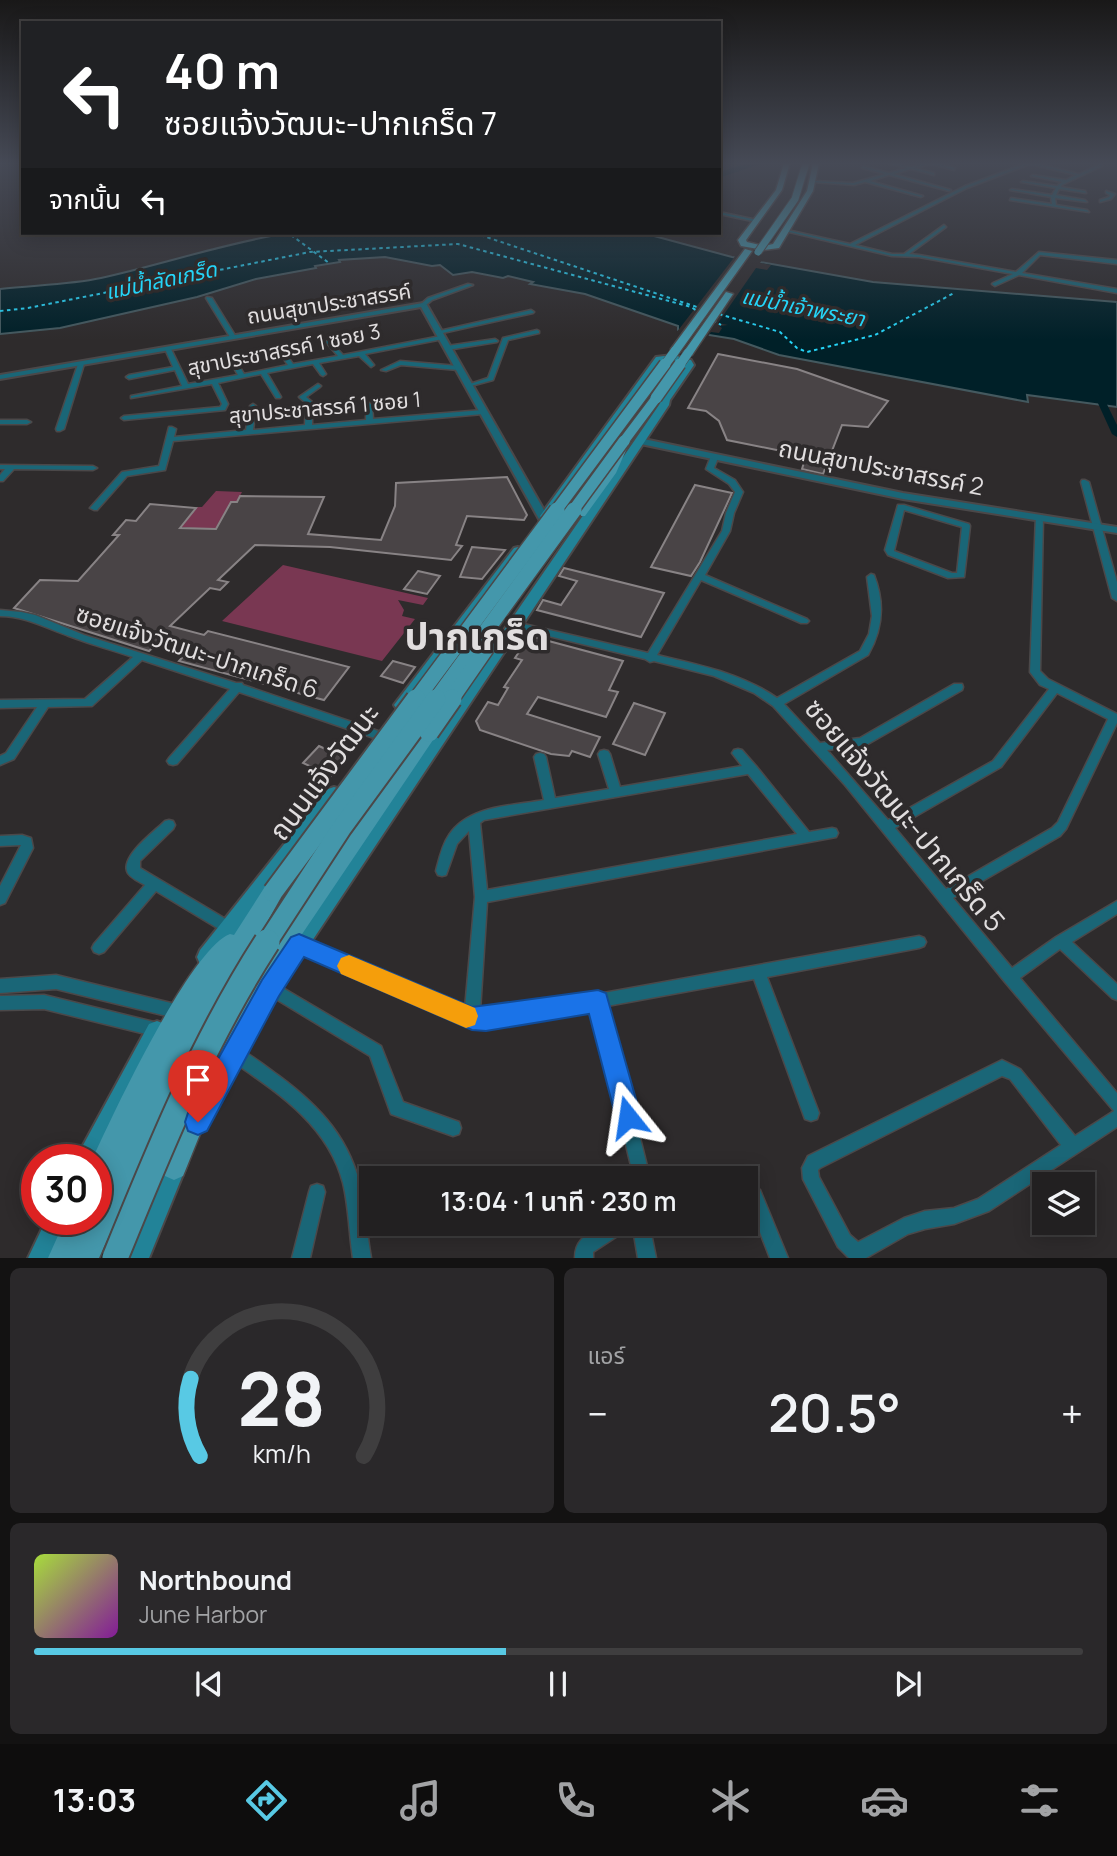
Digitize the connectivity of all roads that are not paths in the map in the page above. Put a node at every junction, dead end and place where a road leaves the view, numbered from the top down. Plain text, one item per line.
1 (757, 221) edge
2 (771, 222) edge
3 (776, 222) edge
4 (792, 222) edge
5 (897, 222) edge
6 (944, 226) dead end
7 (787, 231) junction
8 (849, 246) junction
9 (864, 248) junction
10 (753, 251) junction
11 (905, 255) junction
12 (855, 258) dead end
13 (1117, 262) edge
14 (1016, 275) junction
15 (995, 284) dead end
16 (470, 285) dead end
17 (1117, 291) edge
18 (209, 298) dead end
19 (423, 305) junction
20 (531, 312) dead end
21 (537, 332) dead end
22 (440, 335) junction
23 (233, 337) junction
24 (495, 341) dead end
25 (329, 342) dead end
26 (279, 348) dead end
27 (447, 348) junction
28 (168, 349) junction
29 (360, 353) junction
30 (231, 357) dead end
31 (342, 357) junction
32 (315, 362) junction
33 (81, 364) junction
34 (370, 365) dead end
35 (291, 366) junction
36 (177, 368) junction
37 (458, 368) junction
38 (384, 370) dead end
39 (263, 372) junction
40 (323, 374) dead end
41 (242, 376) junction
42 (0, 377) edge
43 (129, 377) dead end
44 (214, 382) junction
45 (318, 386) dead end
46 (469, 386) junction
47 (186, 387) junction
48 (155, 393) junction
49 (635, 394) junction
50 (133, 397) dead end
51 (278, 397) dead end
52 (665, 400) junction
53 (369, 405) dead end
54 (253, 406) dead end
55 (483, 412) junction
56 (165, 415) junction
57 (124, 418) dead end
58 (0, 422) edge
59 (27, 422) dead end
60 (370, 422) junction
61 (308, 428) junction
62 (60, 429) dead end
63 (172, 429) dead end
64 (249, 432) junction
65 (170, 439) junction
66 (631, 441) junction
67 (714, 458) junction
68 (0, 467) edge
69 (12, 467) junction
70 (93, 468) dead end
71 (0, 479) edge
72 (1085, 482) dead end
73 (902, 501) junction
74 (94, 508) dead end
75 (1040, 517) junction
76 (544, 519) junction
77 (1099, 528) junction
78 (579, 529) junction
79 (1117, 530) edge
80 (700, 576) junction
81 (871, 577) dead end
82 (1117, 598) edge
83 (0, 613) edge
84 (804, 621) dead end
85 (515, 625) junction
86 (141, 655) junction
87 (650, 659) junction
88 (238, 686) junction
89 (957, 687) dead end
90 (1055, 688) junction
91 (777, 703) junction
92 (0, 704) edge
93 (43, 706) junction
94 (1116, 718) edge
95 (380, 736) junction
96 (818, 747) junction
97 (738, 753) dead end
98 (604, 754) dead end
99 (540, 757) dead end
100 (0, 761) edge
101 (173, 761) dead end
102 (752, 769) junction
103 (616, 793) junction
104 (551, 805) junction
105 (474, 820) junction
106 (169, 825) dead end
107 (886, 827) junction
108 (832, 833) dead end
109 (806, 837) junction
110 (0, 841) edge
111 (442, 871) dead end
112 (154, 884) junction
113 (274, 892) junction
114 (481, 897) junction
115 (944, 897) junction
116 (0, 899) edge
117 (1117, 906) edge
118 (229, 928) junction
119 (1061, 941) junction
120 (919, 942) dead end
121 (299, 944) junction
122 (99, 948) dead end
123 (758, 972) junction
124 (1010, 977) junction
125 (0, 986) edge
126 (271, 988) junction
127 (1117, 993) edge
128 (598, 1001) junction
129 (0, 1003) edge
130 (171, 1010) junction
131 (472, 1018) junction
132 (158, 1031) junction
133 (234, 1054) junction
134 (1117, 1105) edge
135 (811, 1113) dead end
136 (1117, 1118) edge
137 (453, 1128) dead end
138 (96, 1144) edge
139 (1072, 1145) junction
140 (112, 1148) edge
141 (639, 1166) edge
142 (173, 1167) junction
143 (317, 1192) dead end
144 (758, 1206) edge
145 (52, 1235) edge
146 (72, 1235) edge
147 (602, 1236) edge
148 (643, 1236) edge
149 (41, 1258) edge
150 (62, 1258) edge
151 (84, 1258) edge
152 (115, 1258) edge
153 (136, 1258) edge
154 (301, 1258) edge
155 (362, 1258) edge
156 (584, 1258) edge
157 (647, 1258) edge
158 (779, 1258) edge

1 - 7 main road
2 - 10 main road
3 - 10 main road, bridge
4 - 7 main road
5 - 8 street
6 - 11 street
7 - 8 street
8 - 9 street
9 - 11 street
9 - 12 street
10 - 66 main road, ถนนแจ้งวัฒนะ, bridge
10 - 113 main road, ถนนแจ้งวัฒนะ, bridge
11 - 14 street
13 - 14 street
14 - 15 street
14 - 17 street
16 - 19 street
18 - 23 street
19 - 22 street, ถนนสุขาประชาสรรค์
19 - 23 street, ถนนสุขาประชาสรรค์
20 - 22 street, สุขาประชาสรรค์ 1 ซอย 3
21 - 46 street
22 - 27 street, ถนนสุขาประชาสรรค์
22 - 29 street, สุขาประชาสรรค์ 1 ซอย 3
23 - 28 street, ถนนสุขาประชาสรรค์
24 - 27 street
25 - 31 street
26 - 35 street
27 - 37 street, ถนนสุขาประชาสรรค์
28 - 33 street, ถนนสุขาประชาสรรค์
28 - 36 street
29 - 31 street, สุขาประชาสรรค์ 1 ซอย 3
29 - 34 street
30 - 41 street
31 - 32 street, สุขาประชาสรรค์ 1 ซอย 3
32 - 35 street, สุขาประชาสรรค์ 1 ซอย 3
32 - 40 street
33 - 42 street, ถนนสุขาประชาสรรค์
33 - 62 street
35 - 39 street, สุขาประชาสรรค์ 1 ซอย 3
36 - 43 street
36 - 47 street
37 - 38 street
37 - 46 street, ถนนสุขาประชาสรรค์
39 - 41 street, สุขาประชาสรรค์ 1 ซอย 3
39 - 51 street
41 - 44 street, สุขาประชาสรรค์ 1 ซอย 3
44 - 47 street, สุขาประชาสรรค์ 1 ซอย 3
44 - 56 street
45 - 61 street
46 - 55 street, ถนนสุขาประชาสรรค์
47 - 48 street, สุขาประชาสรรค์ 1 ซอย 3
48 - 50 street, สุขาประชาสรรค์ 1 ซอย 3
48 - 56 street
49 - 52 main road
49 - 52 main road, ถนนแจ้งวัฒนะ
49 - 76 main road, ถนนแจ้งวัฒนะ
52 - 66 main road, ถนนแจ้งวัฒนะ
53 - 60 street
54 - 64 street
55 - 60 street, สุขาประชาสรรค์ 1 ซอย 1
55 - 76 street, ถนนสุขาประชาสรรค์
56 - 57 street
58 - 59 street
60 - 61 street, สุขาประชาสรรค์ 1 ซอย 1
61 - 64 street, สุขาประชาสรรค์ 1 ซอย 1
63 - 65 street
64 - 65 street, สุขาประชาสรรค์ 1 ซอย 1
65 - 74 street
66 - 67 street, ถนนสุขาประชาสรรค์ 2
66 - 78 main road, ถนนแจ้งวัฒนะ
66 - 142 main road, bridge
66 - 152 main road, ถนนแจ้งวัฒนะ, bridge
67 - 73 street, ถนนสุขาประชาสรรค์ 2
67 - 80 street
68 - 69 street
69 - 70 street
69 - 71 street
72 - 77 street
73 - 73 street
73 - 75 street, ถนนสุขาประชาสรรค์ 2
75 - 77 street, ถนนสุขาประชาสรรค์ 2
75 - 90 street
76 - 78 main road
76 - 95 main road, ถนนแจ้งวัฒนะ
77 - 79 street, ถนนสุขาประชาสรรค์ 2
77 - 82 street
78 - 85 main road, ถนนแจ้งวัฒนะ
80 - 84 street
80 - 87 street
81 - 91 street
83 - 86 street, ซอยแจ้งวัฒนะ-ปากเกร็ด 6
85 - 87 street, ซอยแจ้งวัฒนะ-ปากเกร็ด 5
85 - 121 main road, ถนนแจ้งวัฒนะ
86 - 88 street, ซอยแจ้งวัฒนะ-ปากเกร็ด 6
86 - 93 street
87 - 91 street, ซอยแจ้งวัฒนะ-ปากเกร็ด 5
88 - 95 street, ซอยแจ้งวัฒนะ-ปากเกร็ด 6
88 - 101 street
89 - 96 street
90 - 94 street
90 - 107 street
91 - 96 street, ซอยแจ้งวัฒนะ-ปากเกร็ด 5
92 - 93 street
93 - 100 street
94 - 115 street
95 - 118 main road, ถนนแจ้งวัฒนะ
96 - 107 street, ซอยแจ้งวัฒนะ-ปากเกร็ด 5
97 - 102 street
98 - 103 street
99 - 104 street
102 - 103 street
102 - 109 street
103 - 104 street
104 - 105 street
105 - 111 street
105 - 114 street
106 - 112 street
107 - 115 street, ซอยแจ้งวัฒนะ-ปากเกร็ด 5
108 - 109 street
109 - 114 street
110 - 116 street
112 - 118 street
112 - 122 street
113 - 140 main road
113 - 151 main road, ถนนแจ้งวัฒนะ
114 - 131 street
115 - 124 street, ซอยแจ้งวัฒนะ-ปากเกร็ด 5
117 - 119 street
118 - 130 main road, ถนนแจ้งวัฒนะ
119 - 124 street
119 - 127 street
120 - 123 street
121 - 126 main road, ถนนแจ้งวัฒนะ
121 - 131 street
123 - 128 street
123 - 135 street
124 - 134 street, ซอยแจ้งวัฒนะ-ปากเกร็ด 5
125 - 130 street
126 - 133 main road, ถนนแจ้งวัฒนะ
126 - 137 street
128 - 131 street
128 - 141 street
129 - 132 street
130 - 132 main road, ถนนแจ้งวัฒนะ
132 - 138 main road, ถนนแจ้งวัฒนะ
133 - 142 main road, ถนนแจ้งวัฒนะ
133 - 155 street
136 - 139 street
139 - 139 street
142 - 153 main road, ถนนแจ้งวัฒนะ
143 - 154 street
144 - 158 street
145 - 149 main road
146 - 150 main road
147 - 156 street
148 - 157 street

